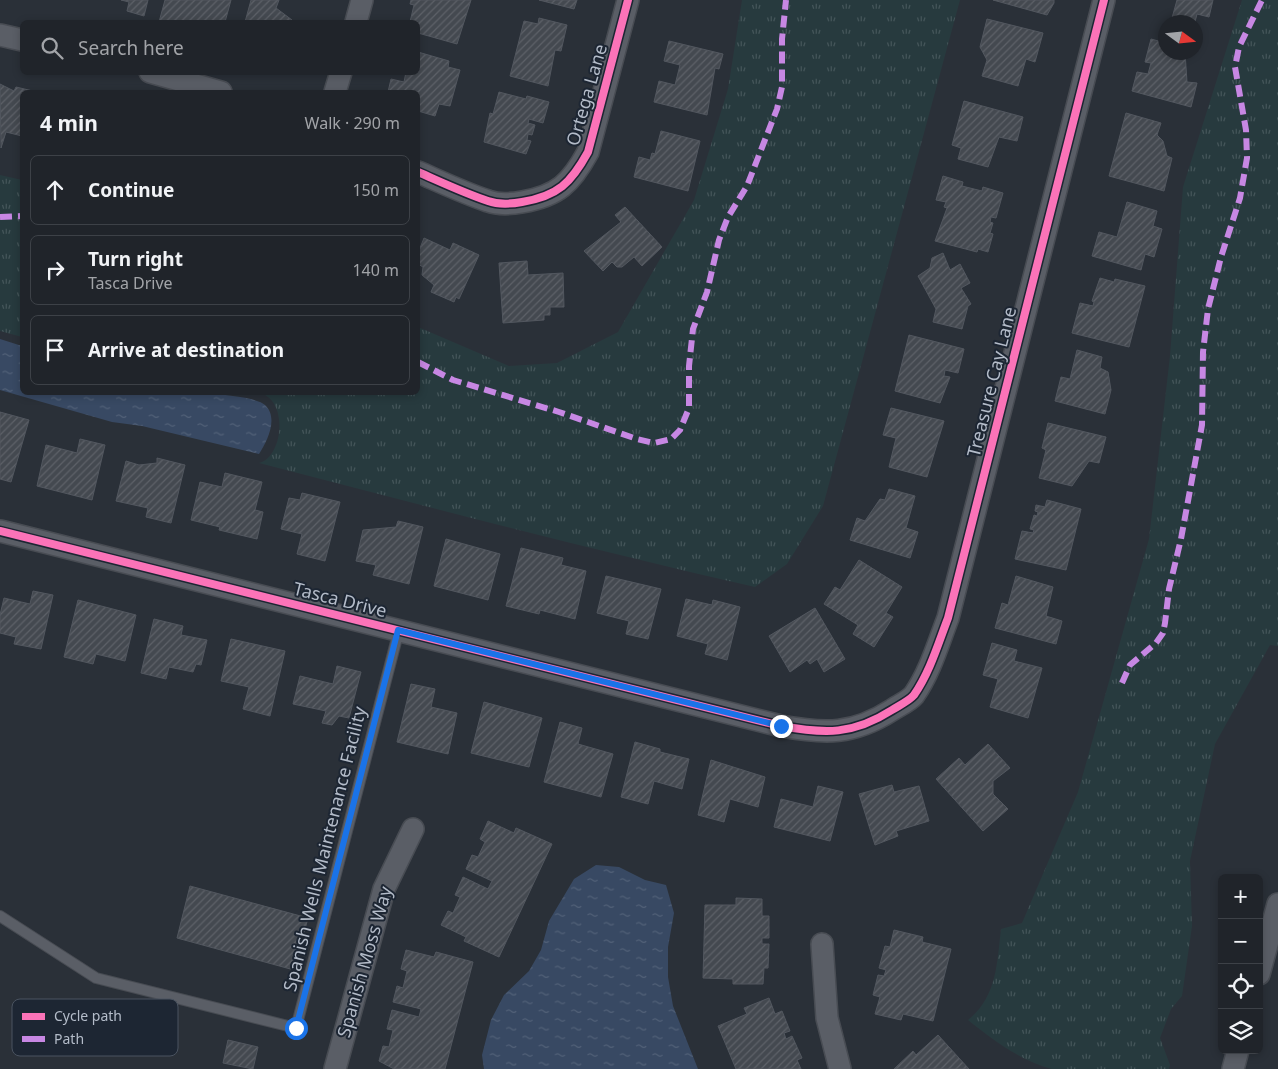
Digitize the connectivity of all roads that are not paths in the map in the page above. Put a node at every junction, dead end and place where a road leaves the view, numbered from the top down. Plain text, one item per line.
1 (362, 0) edge
2 (628, 0) edge
3 (1104, 0) edge
4 (357, 20) edge
5 (0, 35) edge
6 (20, 40) edge
7 (161, 75) edge
8 (340, 75) edge
9 (214, 90) edge
10 (336, 90) edge
11 (420, 173) edge
12 (0, 531) edge
13 (398, 630) junction
14 (849, 729) joint
15 (413, 829) dead end
16 (0, 916) edge
17 (1276, 917) edge
18 (822, 944) dead end
19 (1262, 964) edge
20 (1237, 1054) edge
21 (335, 1069) edge
22 (840, 1069) edge
23 (1233, 1069) edge

1 - 4 street
2 - 11 street, Ortega Lane
3 - 14 street, Treasure Cay Lane
5 - 6 street
7 - 9 street
8 - 10 street
12 - 13 street, Tasca Drive
13 - 14 street, Tasca Drive
13 - 16 lane, Spanish Wells Maintenance Facility
15 - 21 street, Spanish Moss Way
17 - 19 street
18 - 22 street
20 - 23 street

